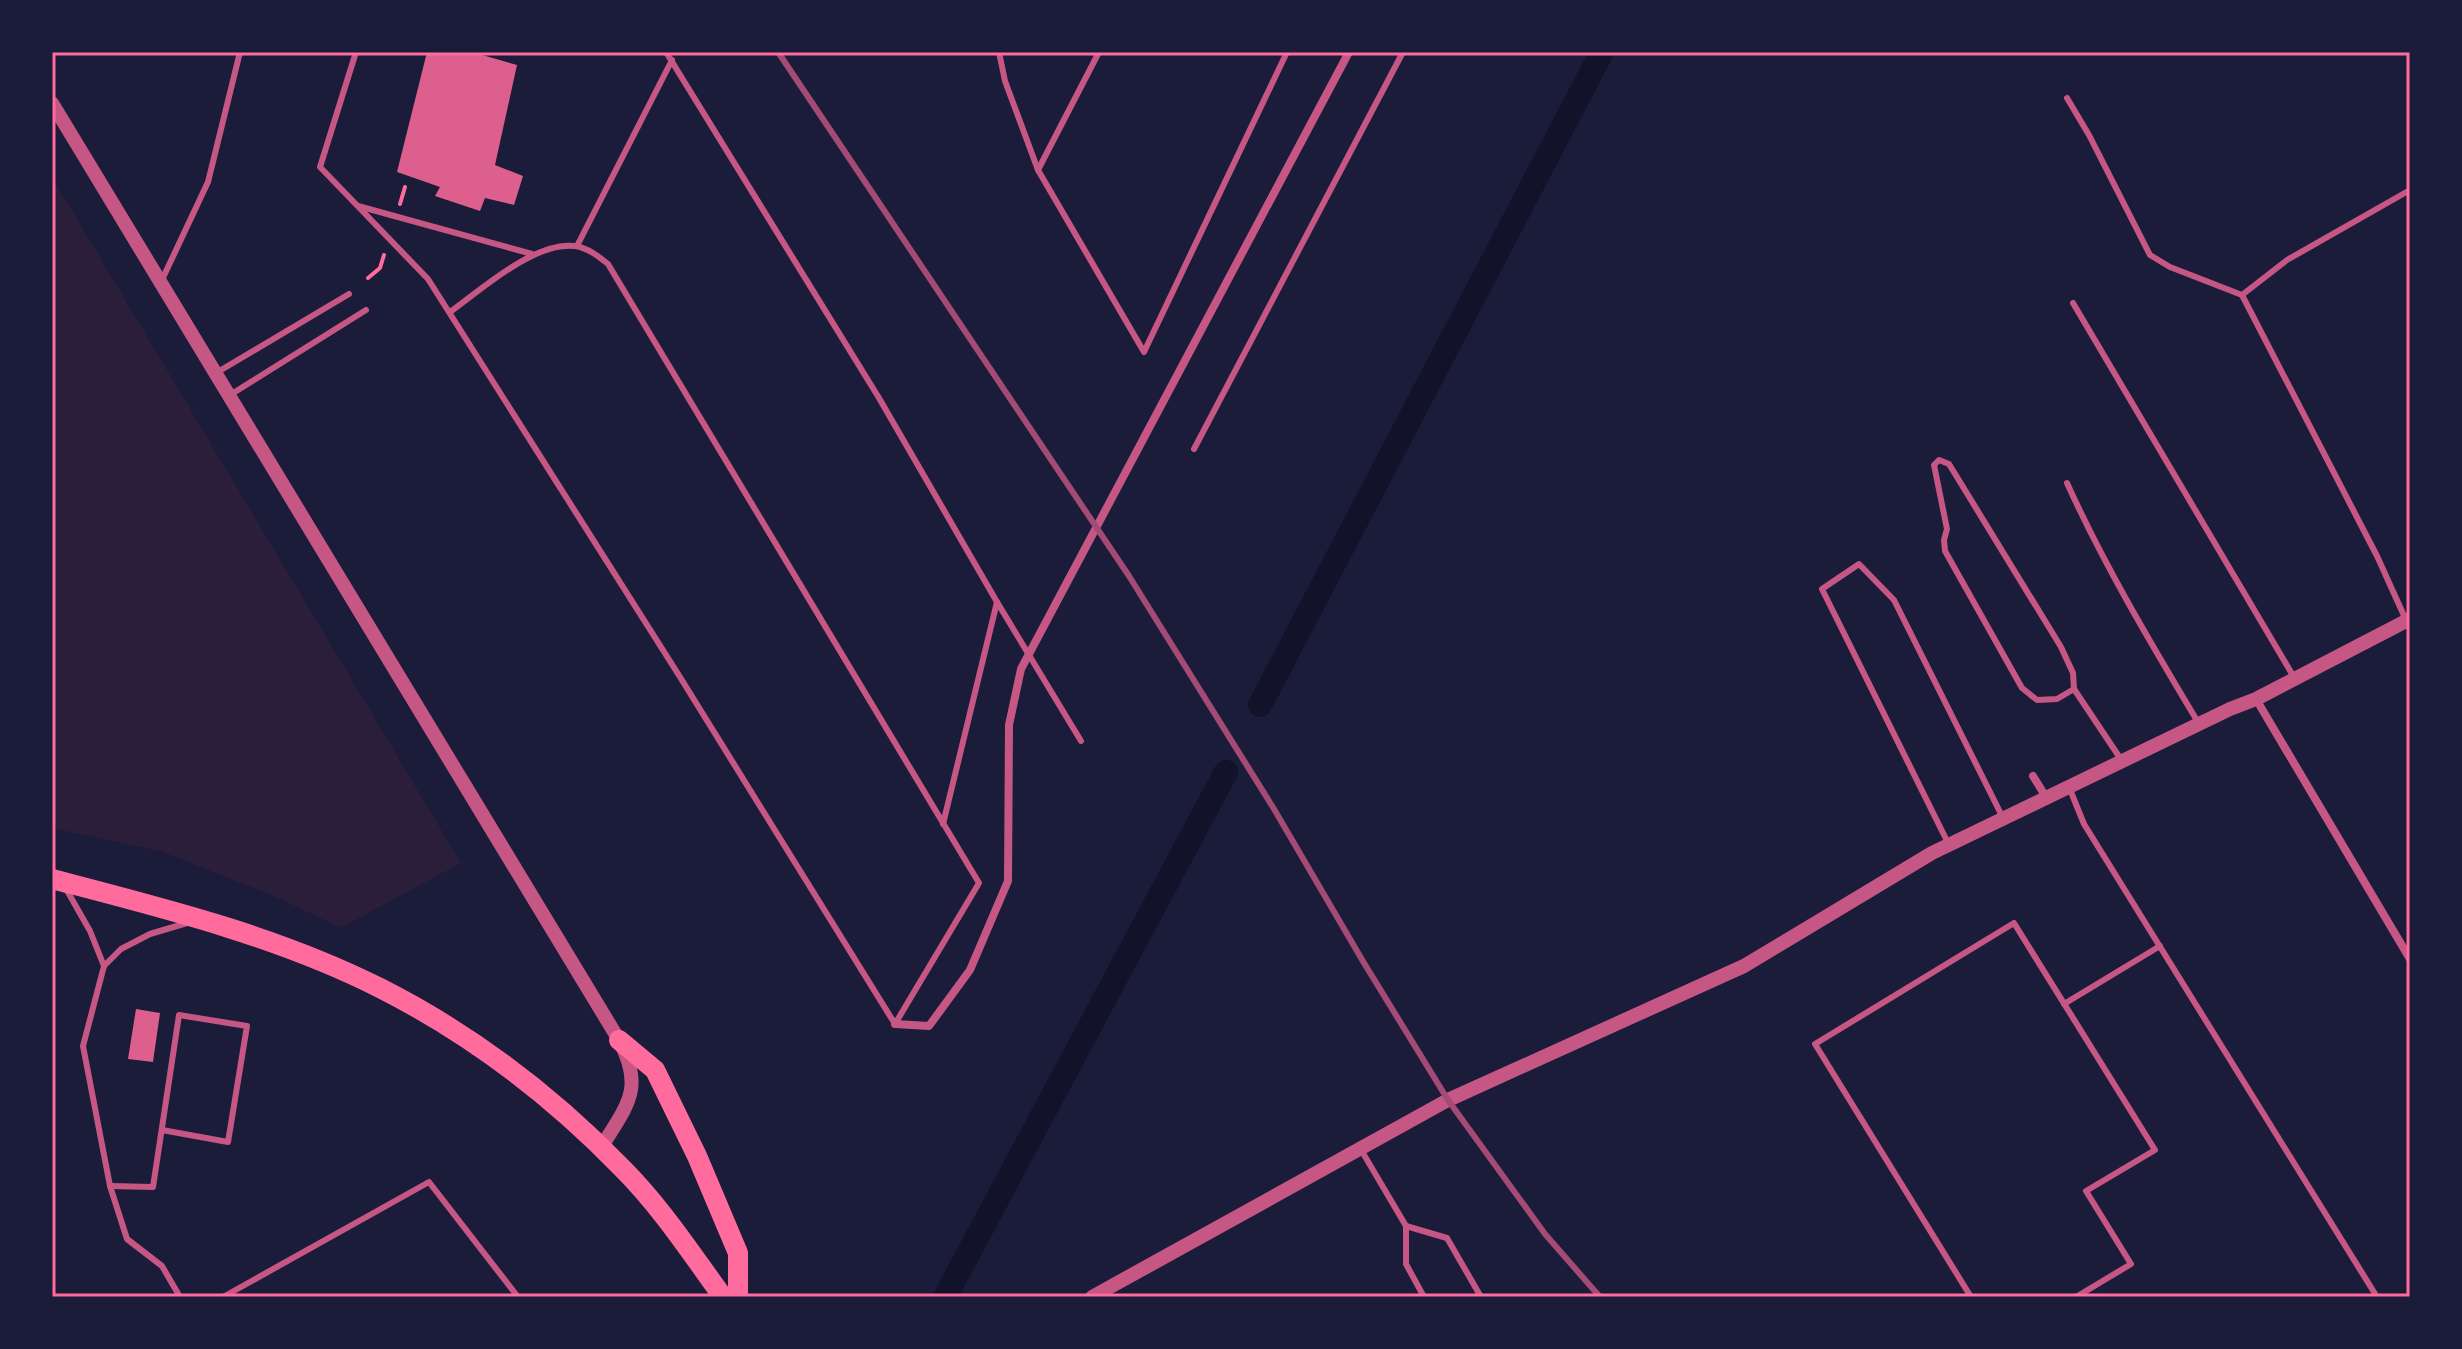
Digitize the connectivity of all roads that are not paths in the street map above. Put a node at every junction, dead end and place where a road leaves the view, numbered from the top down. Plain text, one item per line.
1 (240, 52) edge
2 (356, 52) edge
3 (666, 52) edge
4 (999, 52) edge
5 (1099, 52) edge
6 (1287, 52) edge
7 (1349, 52) edge
8 (1403, 52) edge
9 (672, 60) junction
10 (2067, 98) dead end
11 (52, 103) edge
12 (1038, 170) junction
13 (2410, 190) edge
14 (358, 206) junction
15 (577, 246) junction
16 (532, 254) junction
17 (161, 282) junction
18 (349, 294) dead end
19 (2242, 295) junction
20 (2073, 303) dead end
21 (366, 310) dead end
22 (450, 312) junction
23 (216, 373) junction
24 (230, 395) junction
25 (1194, 449) dead end
26 (2067, 483) dead end
27 (997, 602) junction
28 (2409, 623) edge
29 (2295, 679) junction
30 (2074, 689) junction
31 (2256, 699) junction
32 (2199, 724) junction
33 (1081, 741) dead end
34 (2122, 761) junction
35 (2033, 776) dead end
36 (2069, 787) junction
37 (2046, 797) junction
38 (2003, 818) junction
39 (943, 824) junction
40 (1949, 845) junction
41 (57, 880) edge
42 (199, 919) junction
43 (2160, 946) junction
44 (2410, 959) edge
45 (104, 966) junction
46 (2064, 1004) junction
47 (895, 1024) junction
48 (619, 1040) junction
49 (162, 1130) junction
50 (601, 1148) junction
51 (1360, 1148) junction
52 (110, 1186) junction
53 (1406, 1226) junction
54 (180, 1297) edge
55 (223, 1297) edge
56 (518, 1297) edge
57 (723, 1297) edge
58 (738, 1297) edge
59 (1092, 1297) edge
60 (1424, 1297) edge
61 (1481, 1297) edge
62 (1971, 1297) edge
63 (2076, 1297) edge
64 (2377, 1297) edge

1 - 17 lane
2 - 14 lane
3 - 9 lane
4 - 12 lane
5 - 12 lane
6 - 12 lane
7 - 47 street
8 - 25 lane
9 - 15 lane
9 - 27 lane
10 - 19 lane
11 - 17 street
13 - 19 lane
14 - 16 lane
14 - 22 lane
15 - 16 lane
15 - 39 lane
16 - 22 lane
17 - 23 street
18 - 23 lane
19 - 28 lane
20 - 29 lane
21 - 24 lane
22 - 47 lane
23 - 24 street
24 - 48 street
26 - 32 lane
27 - 33 lane
27 - 39 lane
28 - 29 street
29 - 31 street
30 - 30 lane
30 - 34 lane
31 - 32 street
31 - 44 street
32 - 34 street
34 - 36 street
35 - 37 street
36 - 37 street
36 - 43 lane
37 - 38 street
38 - 40 street
38 - 40 lane
39 - 47 lane
40 - 51 street
41 - 42 main road
41 - 45 lane
42 - 45 lane
42 - 50 main road
43 - 46 lane
43 - 64 lane
45 - 52 lane
46 - 62 lane
46 - 63 lane
48 - 50 street
48 - 58 main road
49 - 49 lane
49 - 52 lane
50 - 57 main road
51 - 53 lane
51 - 59 street
52 - 54 lane
53 - 60 lane
53 - 61 lane
55 - 56 lane

